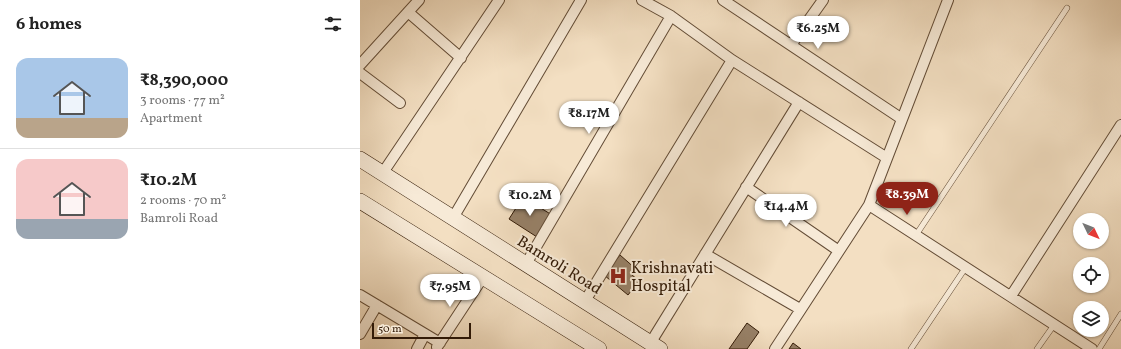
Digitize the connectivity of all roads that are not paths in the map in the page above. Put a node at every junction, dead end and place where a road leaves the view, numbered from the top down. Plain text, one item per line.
1 (419, 0) edge
2 (500, 0) edge
3 (581, 0) edge
4 (642, 0) edge
5 (723, 0) edge
6 (823, 0) edge
7 (948, 0) edge
8 (734, 3) edge
9 (1067, 8) dead end
10 (408, 12) junction
11 (671, 16) junction
12 (791, 45) junction
13 (461, 58) junction
14 (732, 60) junction
15 (360, 65) edge
16 (360, 72) edge
17 (799, 102) junction
18 (400, 103) dead end
19 (902, 119) junction
20 (1121, 125) edge
21 (887, 158) junction
22 (360, 159) edge
23 (382, 174) junction
24 (746, 188) junction
25 (360, 201) edge
26 (869, 205) junction
27 (453, 218) junction
28 (916, 235) junction
29 (839, 251) junction
30 (705, 254) junction
31 (526, 264) junction
32 (966, 267) junction
33 (483, 277) junction
34 (360, 295) edge
35 (1011, 296) junction
36 (585, 301) junction
37 (377, 305) junction
38 (800, 309) junction
39 (1121, 314) edge
40 (1054, 324) junction
41 (360, 334) edge
42 (426, 334) junction
43 (438, 346) edge
44 (656, 346) edge
45 (417, 349) edge
46 (599, 349) edge
47 (775, 349) edge
48 (911, 349) edge
49 (1037, 349) edge
50 (1092, 349) edge
51 (1099, 349) edge

1 - 10 street
2 - 13 street
3 - 27 street
4 - 11 street
5 - 8 street
6 - 12 street
7 - 19 street
8 - 12 street
9 - 28 lane
10 - 13 street
10 - 15 street
11 - 14 street
11 - 31 street
12 - 19 street
13 - 23 street
14 - 17 street
14 - 36 street
16 - 18 street
17 - 21 street
17 - 24 street
19 - 21 street
20 - 35 street
21 - 26 street
22 - 23 street, Bamroli Road
23 - 27 street, Bamroli Road
24 - 29 street
24 - 30 street
25 - 33 street
26 - 28 street
26 - 29 street
27 - 31 street, Bamroli Road
28 - 32 street
29 - 38 street
30 - 38 street
30 - 44 street
31 - 36 street, Bamroli Road
32 - 35 street
32 - 48 lane
33 - 43 street
33 - 46 street
34 - 37 street
35 - 40 street
36 - 44 street, Bamroli Road
37 - 41 street
37 - 42 street
38 - 47 street
39 - 51 lane
40 - 49 lane
40 - 50 street
42 - 43 street
42 - 45 street

